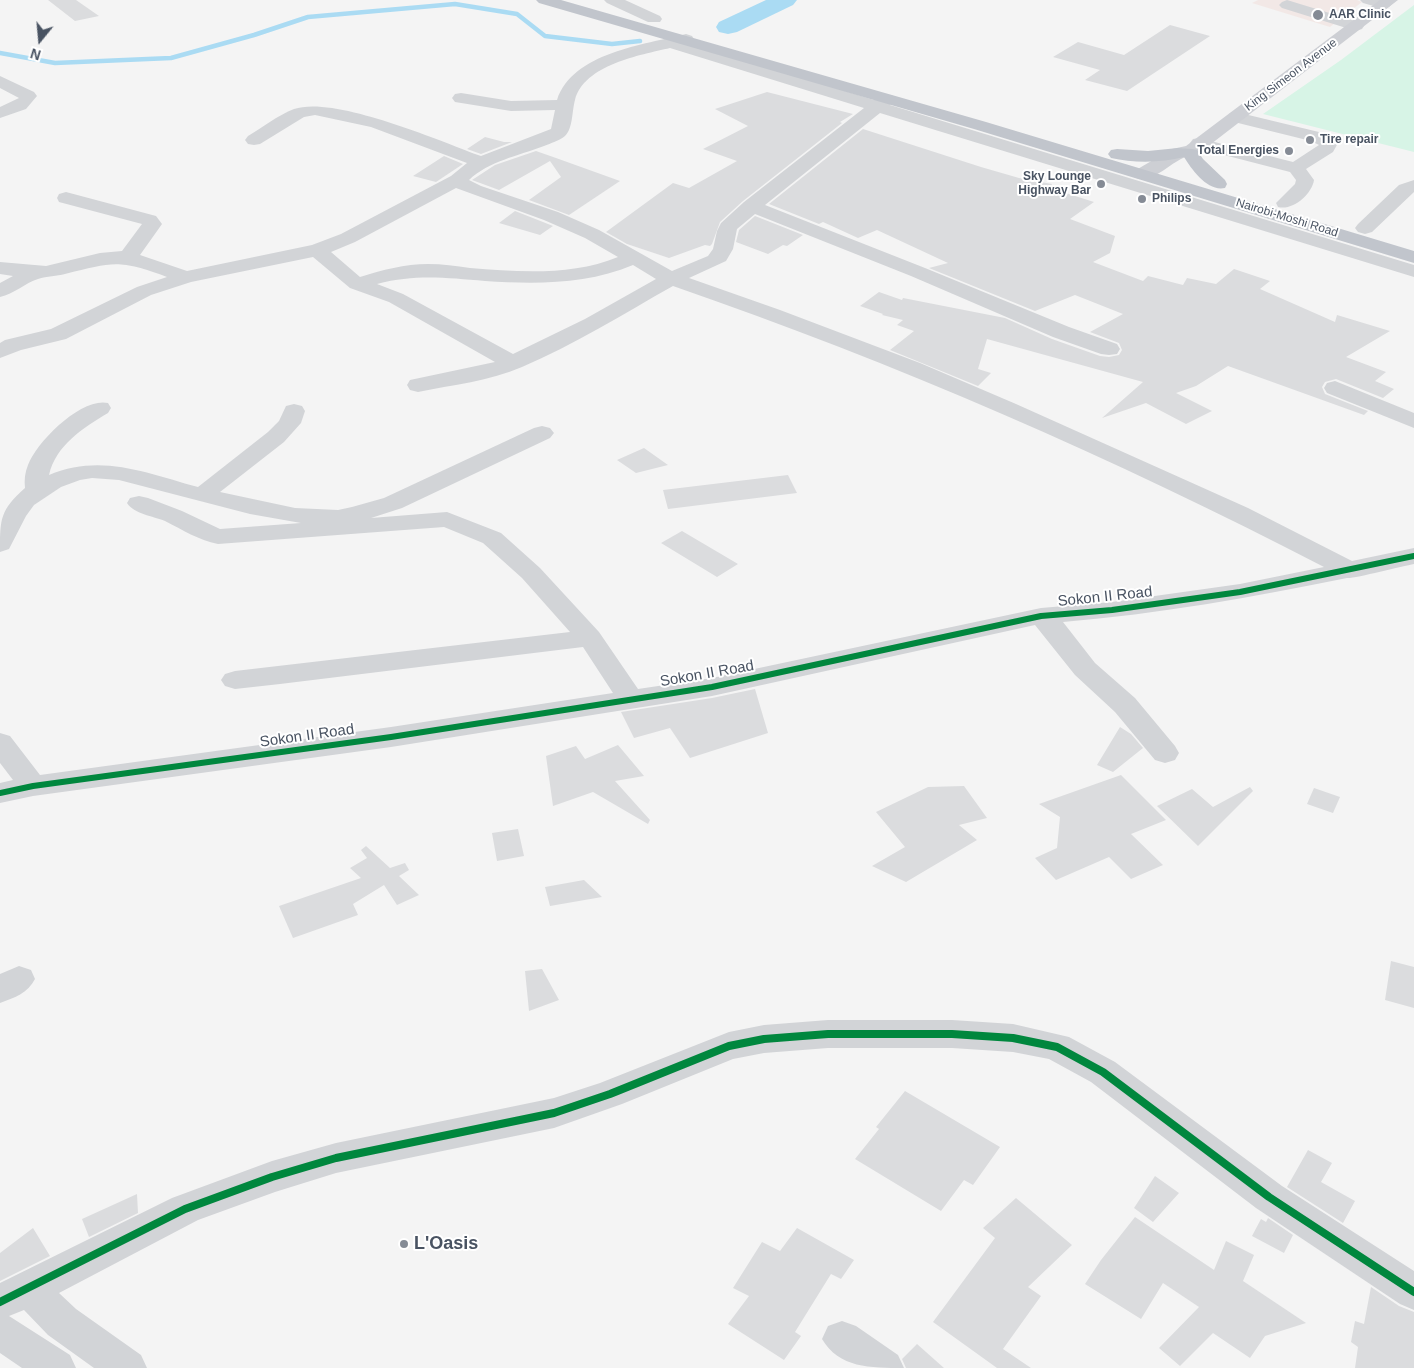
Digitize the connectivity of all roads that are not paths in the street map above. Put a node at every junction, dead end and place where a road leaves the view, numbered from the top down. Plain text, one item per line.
1 (544, 0) edge
2 (584, 0) edge
3 (612, 0) edge
4 (1368, 0) edge
5 (1387, 2) edge
6 (1287, 5) dead end
7 (654, 19) junction
8 (1356, 26) junction
9 (679, 41) junction
10 (0, 81) edge
11 (461, 98) dead end
12 (881, 102) junction
13 (563, 105) junction
14 (0, 113) edge
15 (1236, 117) junction
16 (254, 140) dead end
17 (1078, 149) junction
18 (1190, 150) junction
19 (1117, 154) junction
20 (483, 163) junction
21 (1296, 168) junction
22 (1158, 173) junction
23 (458, 180) junction
24 (1218, 184) junction
25 (1414, 186) edge
26 (66, 198) dead end
27 (1285, 203) junction
28 (751, 206) junction
29 (1365, 228) junction
30 (1414, 243) edge
31 (317, 250) junction
32 (1414, 257) edge
33 (128, 258) junction
34 (633, 258) junction
35 (0, 268) edge
36 (1414, 271) edge
37 (34, 273) junction
38 (186, 276) junction
39 (671, 279) junction
40 (356, 284) junction
41 (0, 291) edge
42 (1109, 349) dead end
43 (0, 352) edge
44 (513, 363) junction
45 (418, 385) dead end
46 (1335, 388) dead end
47 (100, 408) dead end
48 (294, 411) dead end
49 (1414, 421) edge
50 (542, 433) dead end
51 (37, 492) junction
52 (202, 495) junction
53 (139, 503) dead end
54 (0, 544) edge
55 (1414, 556) edge
56 (1352, 570) junction
57 (1041, 616) junction
58 (590, 638) junction
59 (235, 680) dead end
60 (630, 700) junction
61 (0, 743) edge
62 (1165, 753) dead end
63 (33, 786) junction
64 (0, 793) edge
65 (1414, 1292) edge
66 (14, 1296) edge
67 (0, 1331) edge
68 (842, 1339) dead end
69 (56, 1368) edge
70 (127, 1368) edge
71 (884, 1368) edge

1 - 9 highway
2 - 7 highway
3 - 7 street
4 - 5 street
5 - 8 main road, King Simeon Avenue
6 - 8 street
7 - 17 highway
8 - 15 main road, King Simeon Avenue
9 - 12 highway
9 - 13 street
10 - 14 street
11 - 13 street
12 - 17 highway
12 - 28 street
12 - 36 street
13 - 20 street
15 - 18 main road, King Simeon Avenue
15 - 21 street
16 - 20 street
17 - 19 highway
17 - 22 highway
18 - 19 highway
18 - 21 street
18 - 22 main road, King Simeon Avenue
18 - 24 highway
19 - 22 highway
20 - 23 street
21 - 27 street
22 - 24 highway, Nairobi-Moshi Road
22 - 32 highway, Nairobi-Moshi Road
23 - 31 street
23 - 34 street
24 - 27 highway, Nairobi-Moshi Road
25 - 29 street
26 - 33 street
27 - 29 highway, Nairobi-Moshi Road
28 - 39 street
28 - 42 street
29 - 30 highway, Nairobi-Moshi Road
31 - 38 street
31 - 40 street
33 - 37 street
33 - 38 street
34 - 39 street
34 - 40 street
35 - 37 street
37 - 41 street
38 - 43 street
39 - 44 street
39 - 56 street
40 - 44 street
44 - 45 street
46 - 49 street
47 - 51 street
48 - 52 street
50 - 52 street
51 - 52 street
51 - 54 street
53 - 58 street
55 - 56 street, Sokon II Road
56 - 57 street, Sokon II Road
57 - 60 street, Sokon II Road
57 - 62 street
58 - 59 street
58 - 60 street
60 - 63 street, Sokon II Road
61 - 63 street
63 - 64 street, Sokon II Road
65 - 66 street
66 - 70 street
67 - 69 street
68 - 71 street

